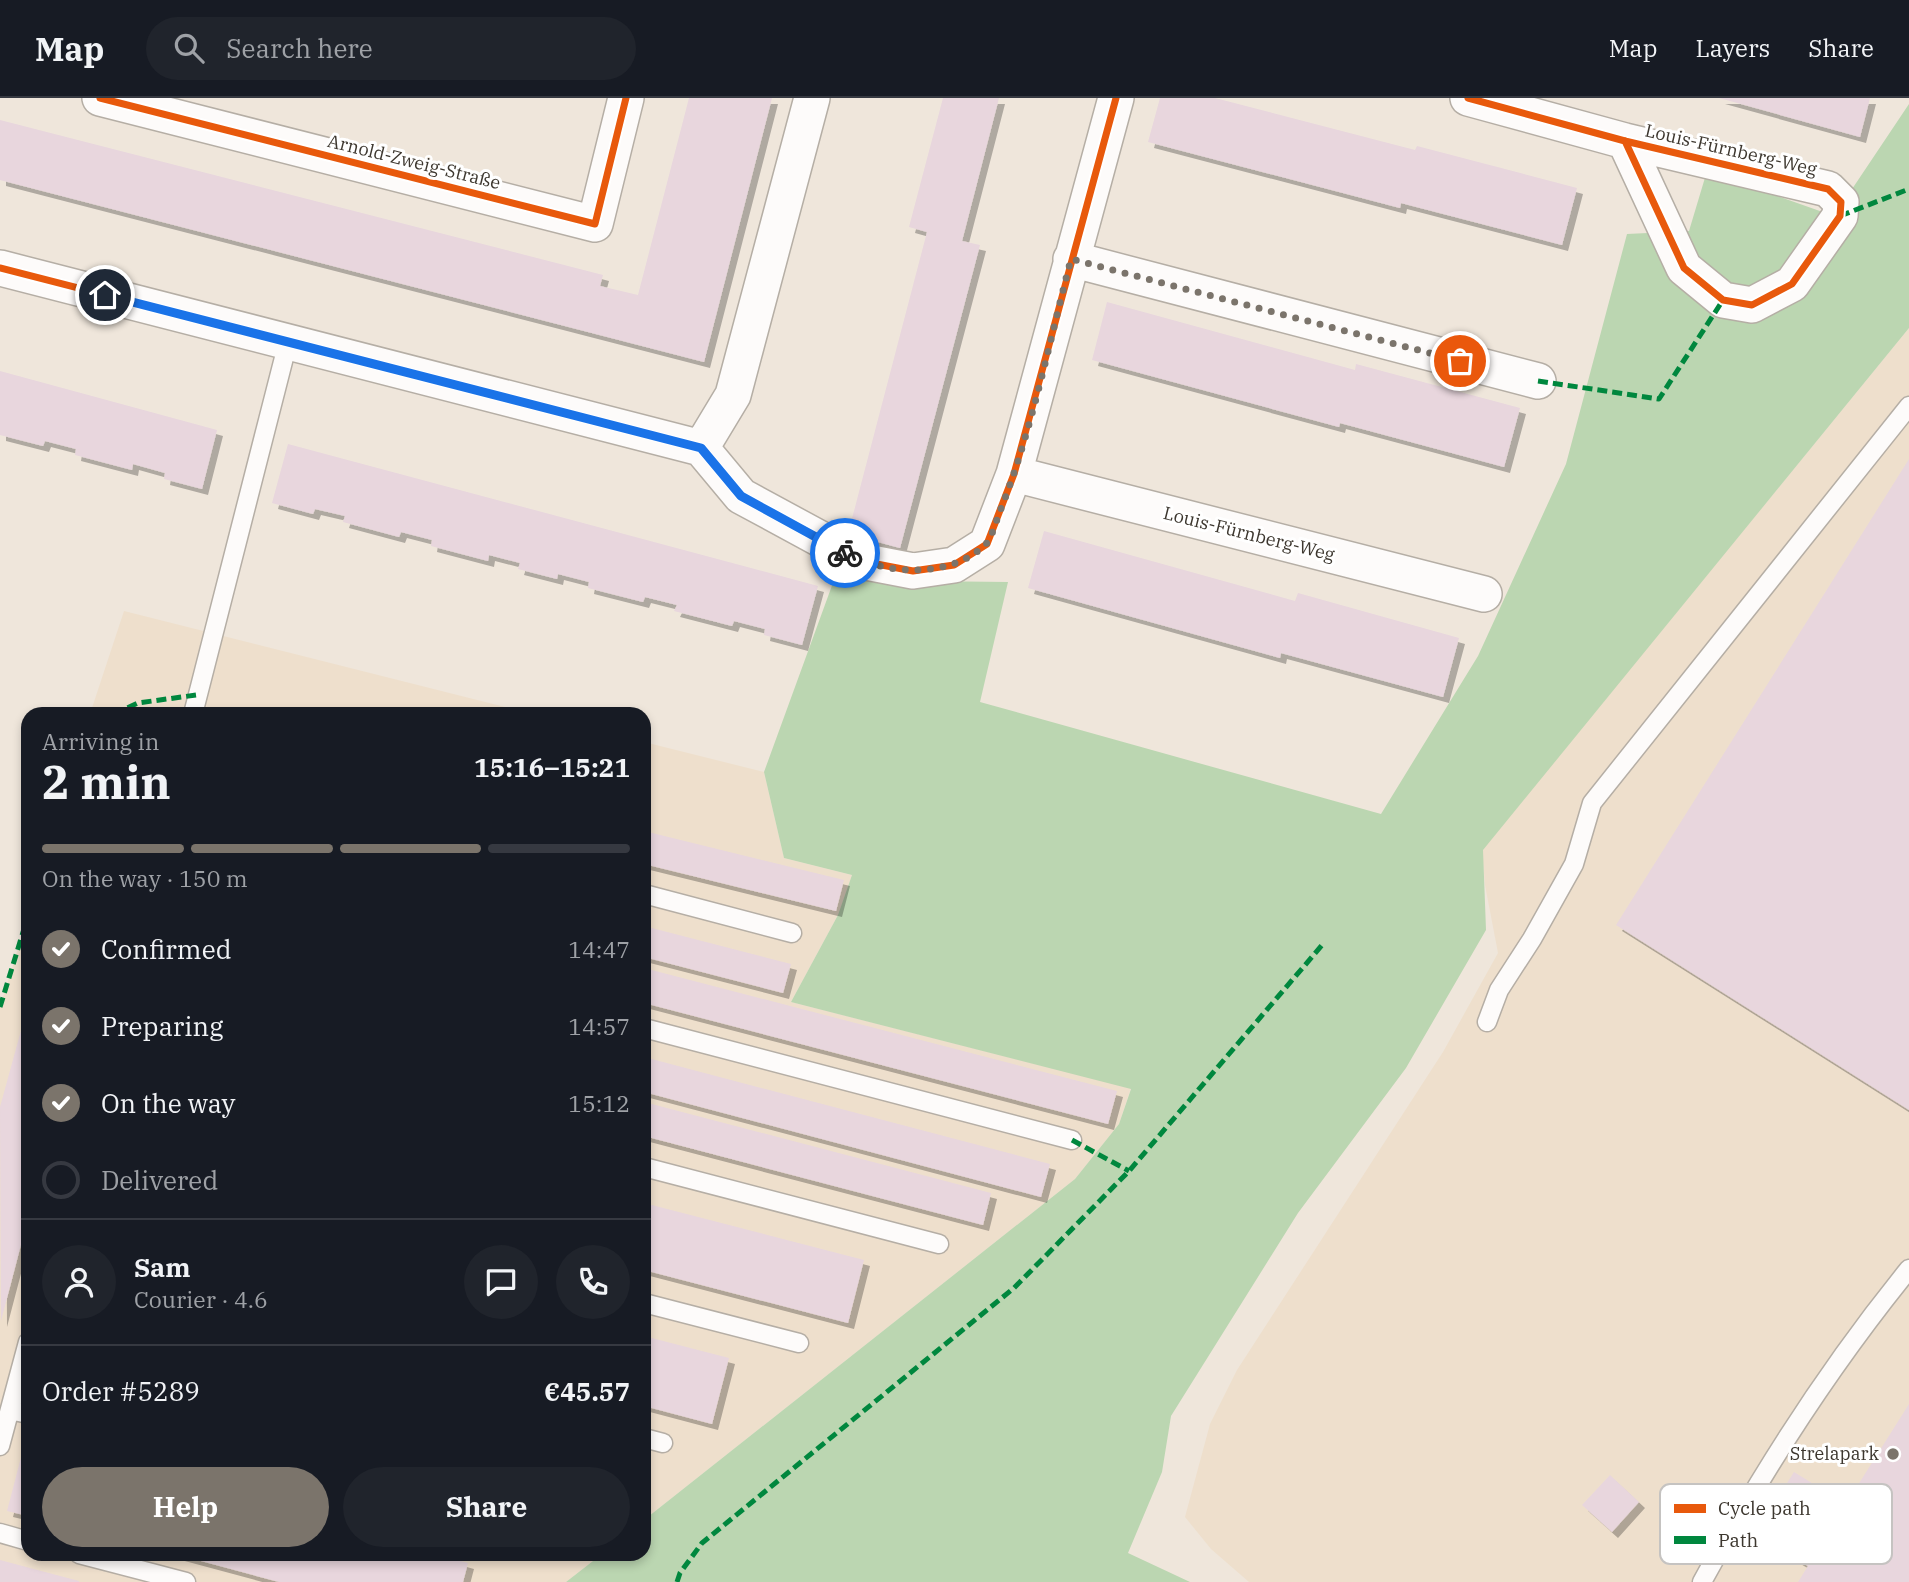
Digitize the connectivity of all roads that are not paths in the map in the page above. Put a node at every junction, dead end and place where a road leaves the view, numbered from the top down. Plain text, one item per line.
1 (100, 98) edge
2 (626, 98) edge
3 (813, 98) edge
4 (1116, 98) edge
5 (1468, 98) edge
6 (1625, 141) junction
7 (1071, 259) junction
8 (0, 268) edge
9 (288, 342) junction
10 (1538, 382) dead end
11 (1909, 406) edge
12 (701, 448) junction
13 (1014, 474) junction
14 (1484, 594) dead end
15 (195, 707) edge
16 (651, 896) edge
17 (792, 933) dead end
18 (1487, 1021) dead end
19 (651, 1030) edge
20 (1072, 1140) dead end
21 (651, 1169) edge
22 (939, 1244) dead end
23 (1909, 1269) edge
24 (651, 1305) edge
25 (799, 1343) dead end
26 (21, 1368) edge
27 (10, 1410) junction
28 (21, 1413) edge
29 (651, 1440) edge
30 (663, 1443) dead end
31 (0, 1446) edge
32 (1759, 1484) edge
33 (0, 1533) edge
34 (21, 1539) edge
35 (106, 1561) edge
36 (1712, 1564) edge
37 (186, 1582) edge
38 (1702, 1582) edge

1 - 2 street, Arnold-Zweig-Straße
3 - 12 street
4 - 7 street
5 - 6 street, Louis-Fürnberg-Weg
6 - 6 street, Louis-Fürnberg-Weg
7 - 10 street
7 - 13 street
8 - 9 street
9 - 12 street
9 - 15 lane
11 - 18 lane
12 - 13 street
13 - 14 street, Louis-Fürnberg-Weg
16 - 17 lane
19 - 20 lane
21 - 22 lane
23 - 32 lane
24 - 25 lane
26 - 27 lane
27 - 28 lane
27 - 31 lane
29 - 30 lane
33 - 34 lane
35 - 37 lane
36 - 38 lane

